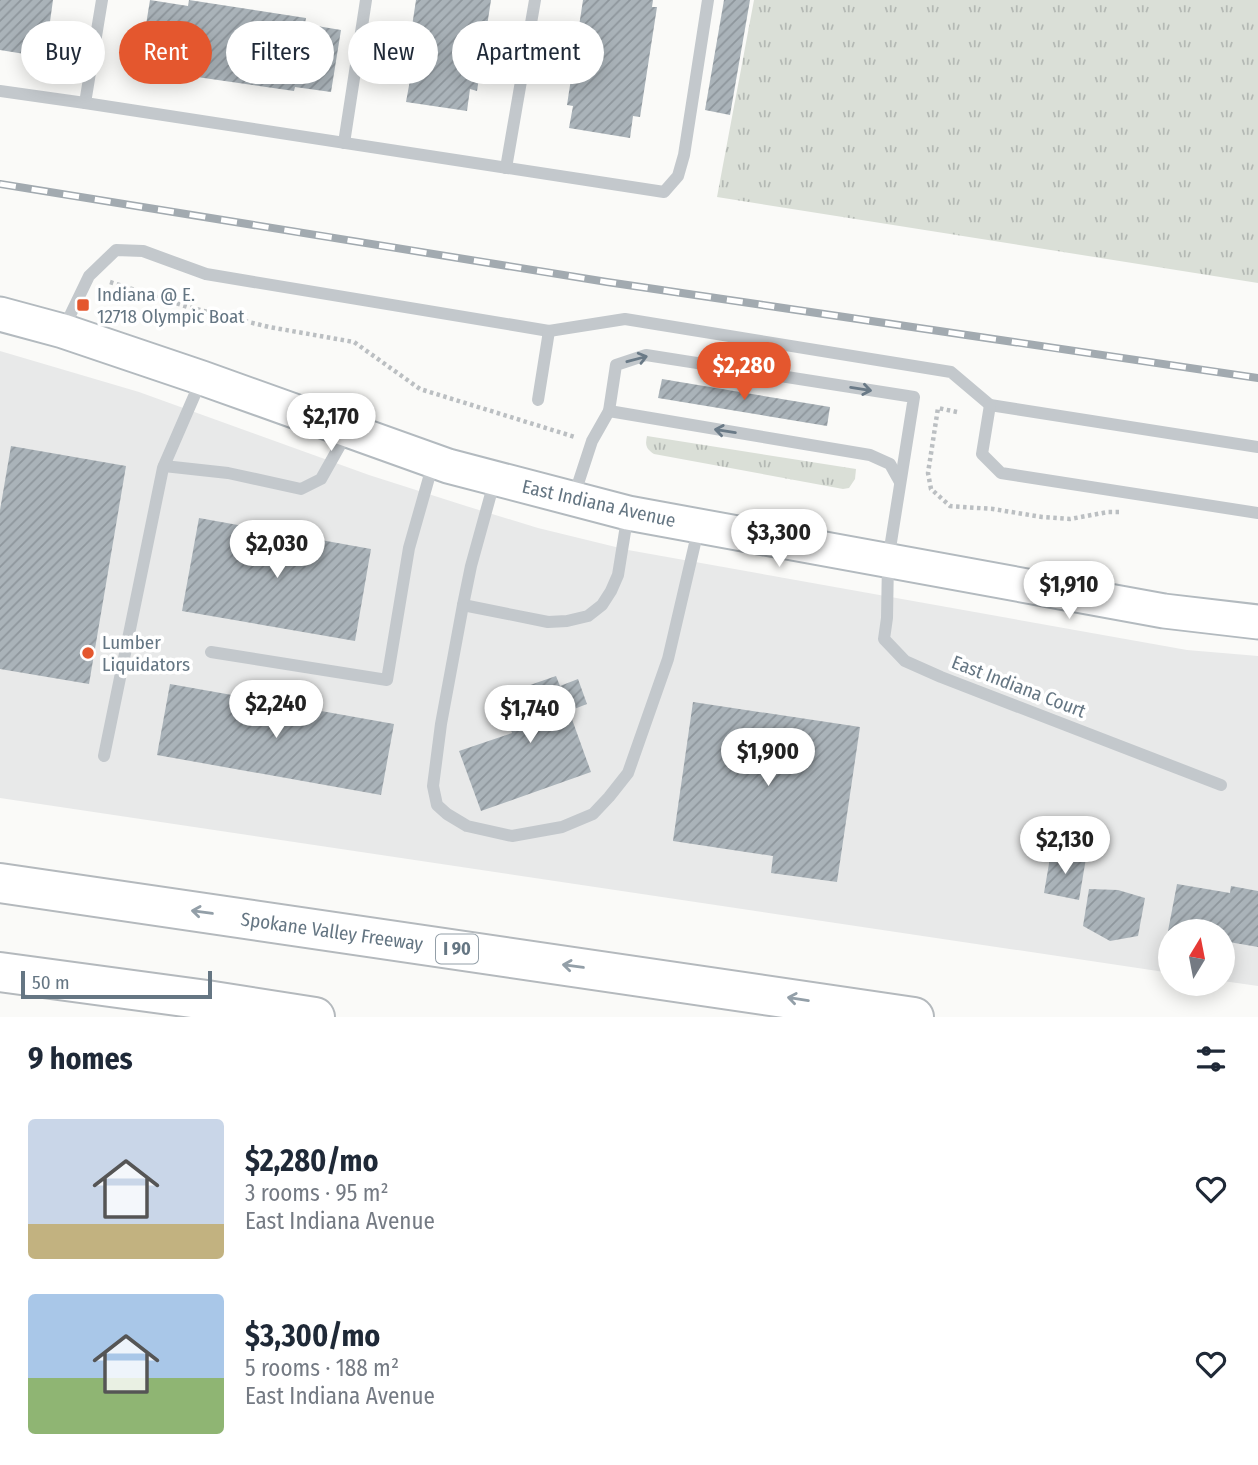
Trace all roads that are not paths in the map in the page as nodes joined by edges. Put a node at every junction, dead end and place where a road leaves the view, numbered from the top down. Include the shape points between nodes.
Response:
1 (102, 0) edge
2 (366, 0) edge
3 (535, 0) edge
4 (708, 0) edge
5 (0, 91) edge
6 (85, 103) junction
7 (344, 143) junction
8 (506, 168) junction
9 (0, 314) edge
10 (63, 331) junction
11 (549, 331) junction
12 (202, 378) junction
13 (538, 400) dead end
14 (990, 405) junction
15 (609, 411) junction
16 (349, 430) junction
17 (1258, 447) edge
18 (434, 460) junction
19 (164, 466) junction
20 (496, 479) junction
21 (900, 482) junction
22 (573, 499) junction
23 (628, 513) junction
24 (1258, 513) edge
25 (699, 526) junction
26 (888, 561) junction
27 (463, 605) junction
28 (1258, 622) edge
29 (211, 652) dead end
30 (104, 756) dead end
31 (1221, 785) dead end
32 (0, 883) edge
33 (0, 972) edge
34 (314, 1017) edge
35 (914, 1017) edge

1 - 6 lane
2 - 7 lane
3 - 8 lane
4 - 8 lane via 684,155 678,176 664,192
5 - 6 lane
6 - 7 lane
7 - 8 lane
9 - 10 main road, East Indiana Avenue
10 - 11 lane via 89,276 116,250 143,251 206,274
10 - 12 main road, East Indiana Avenue
11 - 13 lane
11 - 14 lane via 625,319 951,372
12 - 16 main road, East Indiana Avenue
12 - 19 lane
14 - 17 lane
14 - 24 lane via 982,454 1001,472
21 -> 15 lane via 890,464 870,454
15 -> 21 lane, East Indiana Court via 617,365 646,355 914,397
15 - 22 lane via 592,441
16 - 18 main road, East Indiana Avenue
16 - 19 lane via 321,479 301,489 228,473
18 - 20 main road, East Indiana Avenue
18 - 29 lane via 409,548 387,680
19 - 30 lane
20 - 22 main road, East Indiana Avenue
20 - 27 lane
21 - 26 lane, East Indiana Court
22 - 23 main road, East Indiana Avenue
23 - 25 main road, East Indiana Avenue
23 - 27 lane via 618,575 602,605 588,616 548,622
25 - 26 main road, East Indiana Avenue
25 - 27 lane via 668,659 628,773 593,814 562,827 512,836 467,826 437,805 433,786 441,724
26 - 28 main road, East Indiana Avenue via 1164,611
26 - 31 lane, East Indiana Court via 884,639 905,661
35 -> 32 highway, Spokane Valley Freeway / I 90
33 - 34 highway

